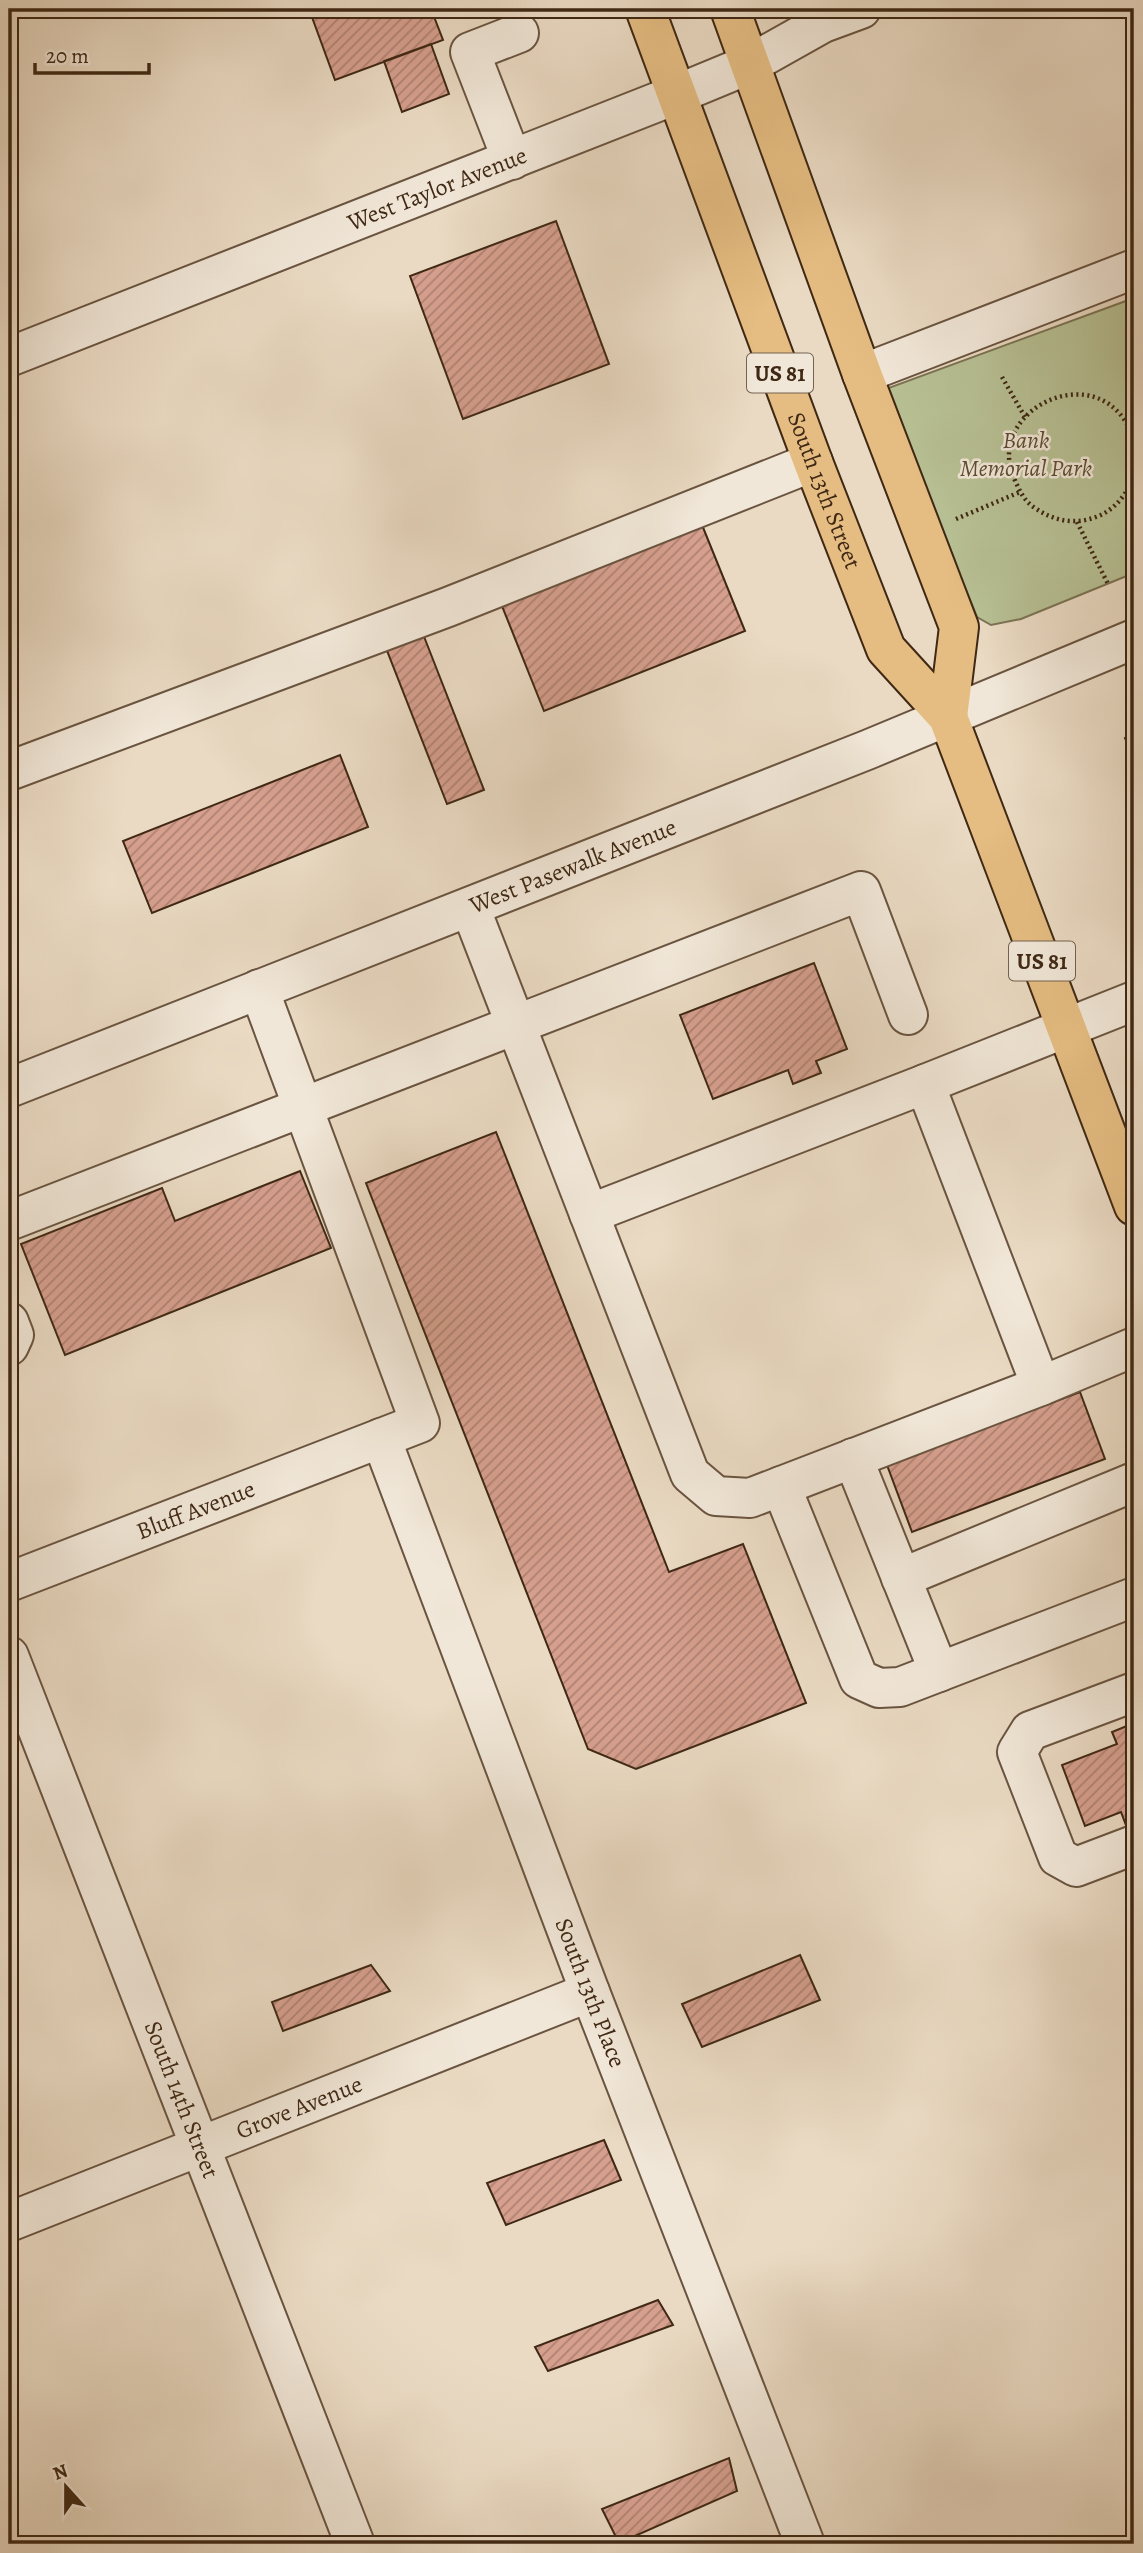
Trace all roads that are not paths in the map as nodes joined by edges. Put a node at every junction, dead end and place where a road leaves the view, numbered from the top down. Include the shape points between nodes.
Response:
1 (645, 9) edge
2 (730, 9) edge
3 (861, 9) edge
4 (519, 33) dead end
5 (750, 64) junction
6 (675, 95) junction
7 (512, 160) junction
8 (1134, 269) edge
9 (9, 357) edge
10 (862, 374) junction
11 (813, 462) junction
12 (1134, 639) edge
13 (948, 717) junction
14 (9, 771) edge
15 (470, 908) junction
16 (259, 989) junction
17 (1134, 1001) edge
18 (908, 1015) dead end
19 (516, 1025) junction
20 (1067, 1026) junction
21 (925, 1084) junction
22 (9, 1088) edge
23 (304, 1108) junction
24 (1134, 1206) edge
25 (589, 1214) junction
26 (9, 1221) edge
27 (9, 1322) edge
28 (9, 1346) edge
29 (1134, 1346) edge
30 (1041, 1386) junction
31 (382, 1438) junction
32 (853, 1458) junction
33 (1134, 1482) edge
34 (782, 1486) junction
35 (901, 1578) junction
36 (9, 1583) edge
37 (1134, 1597) edge
38 (9, 1656) edge
39 (939, 1672) junction
40 (1134, 1692) edge
41 (1134, 1845) edge
42 (590, 1992) junction
43 (201, 2146) junction
44 (9, 2222) edge
45 (355, 2544) edge
46 (805, 2544) edge

1 - 6 highway, South 13th Street / US 81
2 - 5 highway, South 13th Street / US 81
3 - 5 street, West Taylor Avenue via 823,23
4 - 7 street via 470,52
5 - 6 street, West Taylor Avenue
5 - 10 highway, South 13th Street / US 81
6 - 7 street, West Taylor Avenue
6 - 11 highway, South 13th Street / US 81
7 - 9 street, West Taylor Avenue
8 - 10 street
10 - 13 highway, South 13th Street / US 81 via 959,627
11 - 13 highway, South 13th Street / US 81 via 886,649
11 - 14 street via 448,607
12 - 13 street, West Pasewalk Avenue
13 - 15 street, West Pasewalk Avenue
13 - 20 highway, South 13th Street / US 81
15 - 16 street, West Pasewalk Avenue
15 - 19 street
16 - 22 street, West Pasewalk Avenue
16 - 23 street
17 - 20 street
18 - 19 street via 861,891
19 - 23 street
19 - 25 street
20 - 21 street
20 - 24 highway, South 13th Street / US 81
21 - 25 street
21 - 30 street
23 - 26 street
23 - 31 street, Bluff Avenue via 420,1423
25 - 34 street via 690,1474 716,1496 750,1498
27 - 28 street via 14,1335
29 - 30 street
30 - 32 street
31 - 36 street, Bluff Avenue
31 - 42 street, South 13th Place
32 - 34 street
32 - 35 street
33 - 35 street
34 - 39 street via 859,1679 879,1688 900,1687
35 - 39 street
37 - 39 street
38 - 43 street, South 14th Street
40 - 41 street via 1030,1731 1017,1752 1058,1857 1076,1867
42 - 43 street, Grove Avenue
42 - 46 street, South 13th Place
43 - 44 street, Grove Avenue
43 - 45 street, South 14th Street

